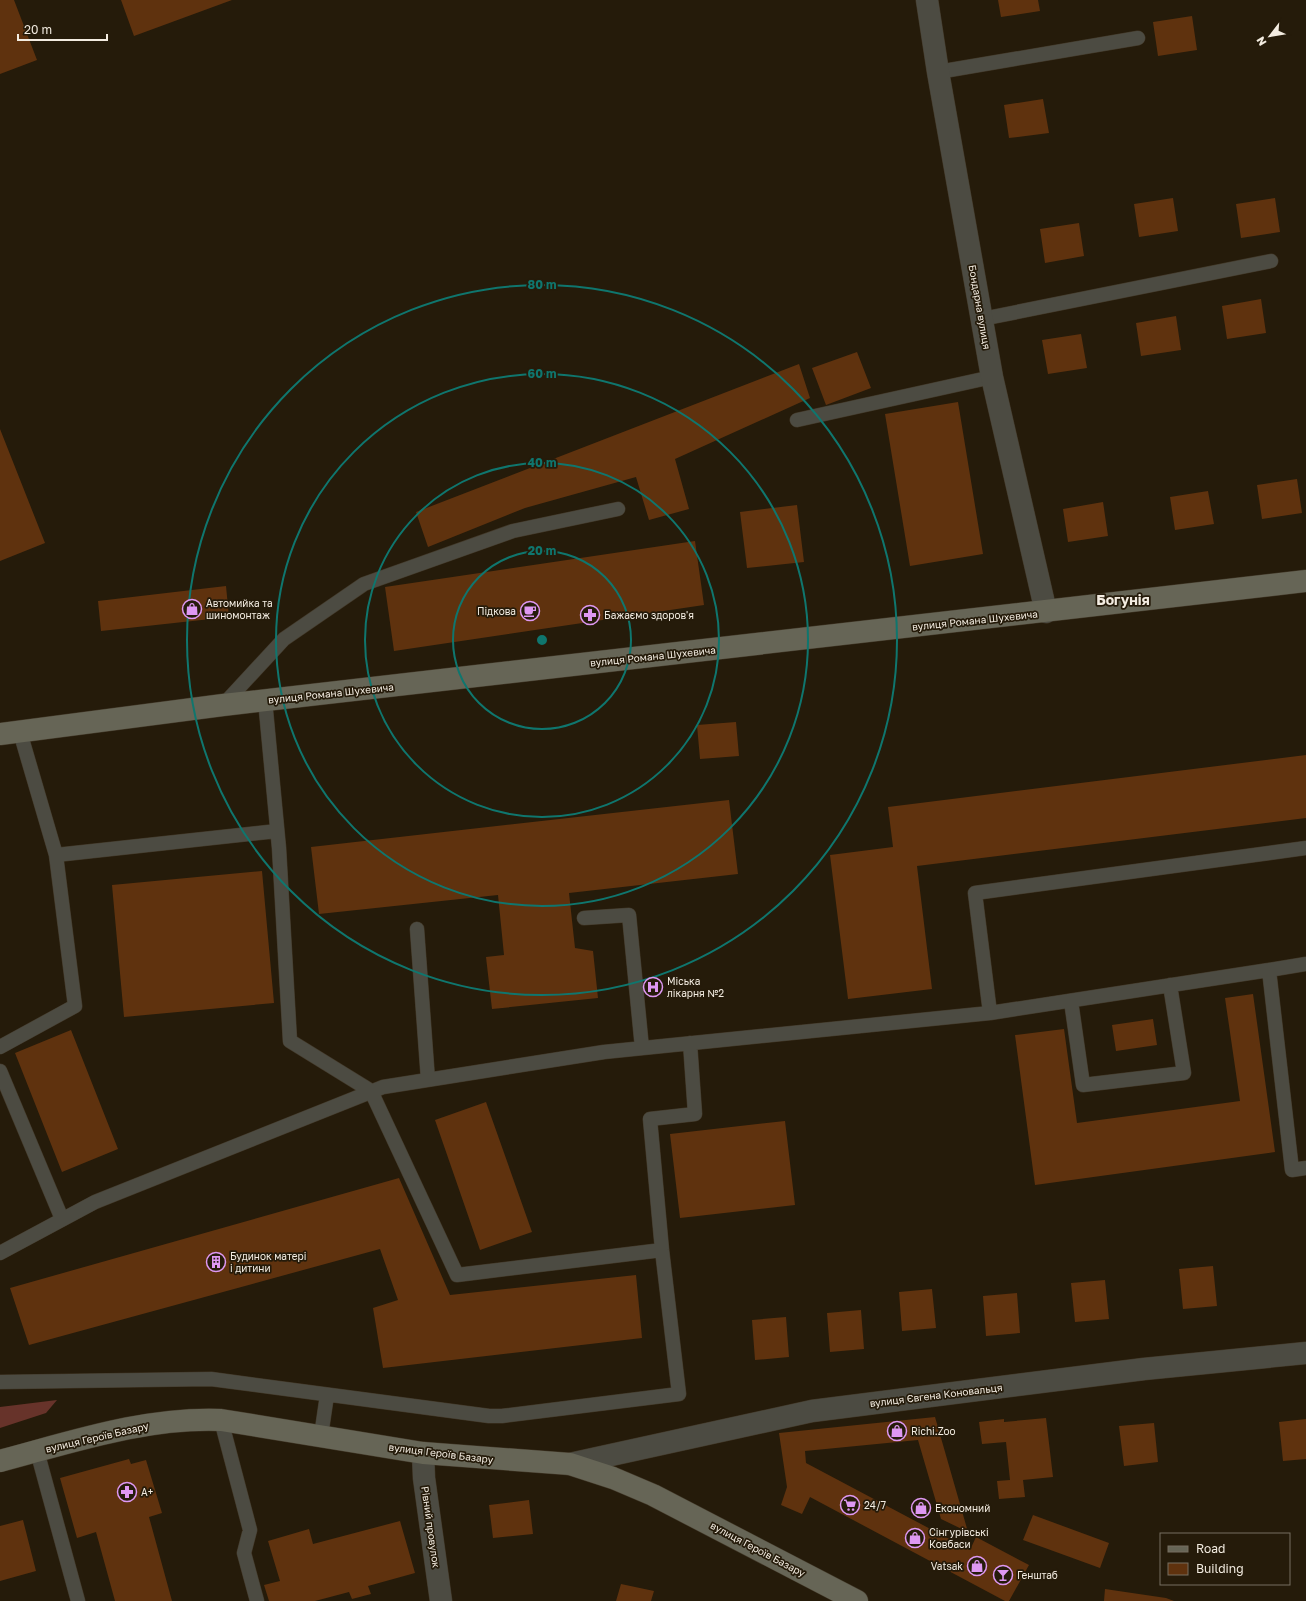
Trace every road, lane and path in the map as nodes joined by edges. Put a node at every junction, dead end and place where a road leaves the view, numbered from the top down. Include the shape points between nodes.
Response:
1 (927, 0) edge
2 (1138, 38) dead end
3 (938, 72) junction
4 (1271, 261) dead end
5 (982, 319) junction
6 (992, 377) junction
7 (797, 420) dead end
8 (618, 508) dead end
9 (1306, 581) edge
10 (1046, 612) junction
11 (265, 700) junction
12 (224, 705) junction
13 (10, 733) edge
14 (277, 831) junction
15 (1306, 848) edge
16 (56, 855) junction
17 (584, 918) dead end
18 (417, 929) dead end
19 (1306, 964) edge
20 (1269, 970) junction
21 (1170, 985) junction
22 (1071, 1001) junction
23 (990, 1013) junction
24 (690, 1043) junction
25 (0, 1047) edge
26 (642, 1048) junction
27 (0, 1071) edge
28 (428, 1080) junction
29 (371, 1092) junction
30 (1306, 1168) edge
31 (62, 1220) junction
32 (662, 1250) junction
33 (0, 1253) edge
34 (1306, 1353) edge
35 (0, 1382) edge
36 (327, 1395) junction
37 (221, 1420) junction
38 (321, 1436) junction
39 (37, 1451) junction
40 (423, 1453) junction
41 (0, 1461) edge
42 (570, 1464) junction
43 (78, 1601) edge
44 (257, 1601) edge
45 (441, 1601) edge
46 (857, 1601) edge

1 - 3 street, Бондарна вулиця
2 - 3 lane
3 - 5 street, Бондарна вулиця
4 - 5 lane
5 - 6 street, Бондарна вулиця
6 - 7 lane
6 - 10 street, Бондарна вулиця
8 - 12 lane via 513,530 364,584 284,639
9 - 10 street, вулиця Романа Шухевича
10 - 11 street, вулиця Романа Шухевича
11 - 12 street, вулиця Романа Шухевича
11 - 14 lane
12 - 13 street, вулиця Романа Шухевича
13 - 16 lane
14 - 16 lane
14 - 29 lane via 290,1041
15 - 23 lane via 975,893
16 - 25 lane via 75,1006
17 - 26 lane via 629,915
18 - 28 lane
19 - 20 lane
20 - 21 lane
20 - 30 lane via 1292,1170
21 - 22 lane
21 - 22 lane via 1184,1072 1083,1085
22 - 23 lane
23 - 24 lane
24 - 26 lane
24 - 32 lane via 695,1114 650,1120
26 - 28 lane
27 - 31 lane
28 - 29 lane via 383,1087
29 - 31 lane via 95,1202
29 - 32 lane via 457,1275
31 - 33 lane
32 - 36 lane via 679,1394 502,1416
34 - 42 street, вулиця Євгена Коновальця via 1144,1369 812,1411
35 - 36 lane via 211,1379
36 - 38 lane
37 - 38 street, вулиця Героїв Базару
37 - 39 street, вулиця Героїв Базару via 195,1419 146,1425
37 - 44 lane via 250,1530 244,1553
38 - 40 street, вулиця Героїв Базару
39 - 41 street, вулиця Героїв Базару
39 - 43 lane
40 - 42 street, вулиця Героїв Базару
40 - 45 street, Рівний провулок via 424,1478
42 - 46 street, вулиця Героїв Базару via 614,1478 653,1495

